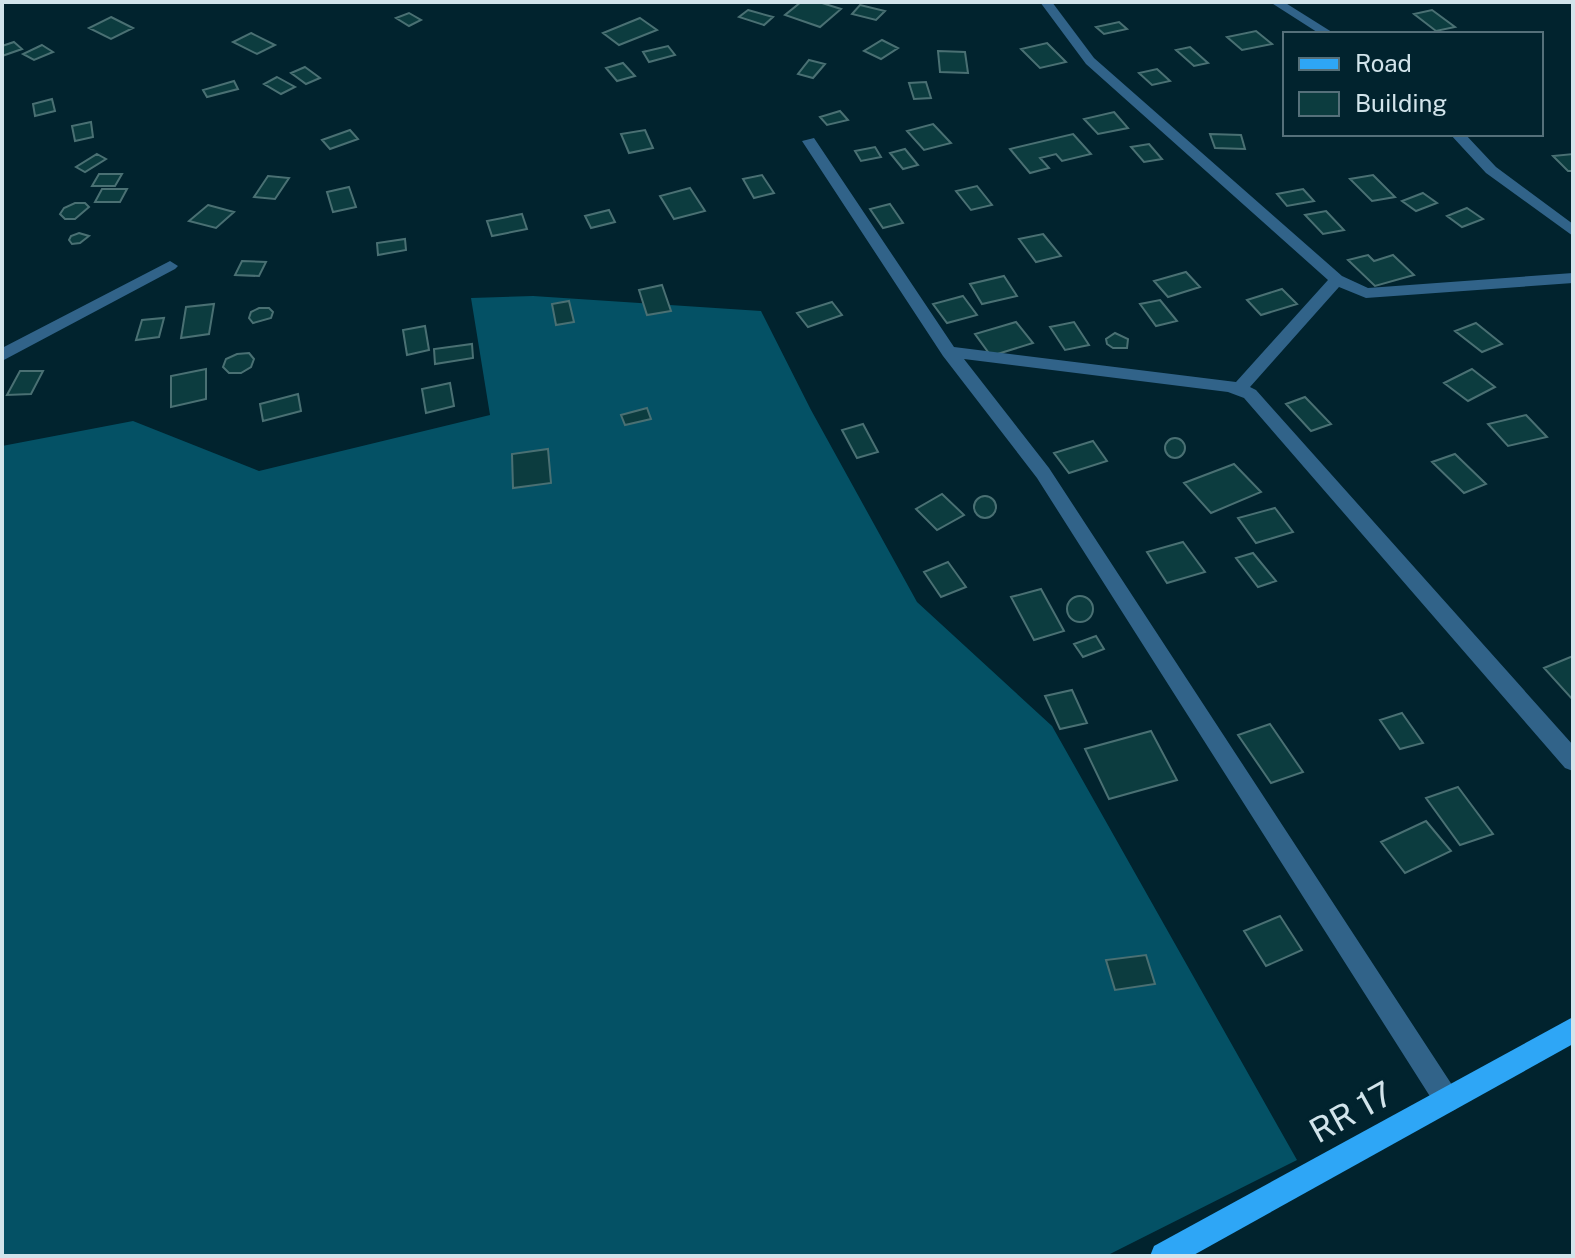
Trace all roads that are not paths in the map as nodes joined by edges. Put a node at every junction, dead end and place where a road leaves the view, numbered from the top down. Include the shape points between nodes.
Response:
1 (1046, 2) edge
2 (1276, 2) edge
3 (1326, 32) edge
4 (1459, 136) edge
5 (809, 141) dead end
6 (1573, 231) edge
7 (170, 266) dead end
8 (1573, 278) edge
9 (1337, 280) junction
10 (949, 352) junction
11 (2, 355) edge
12 (1240, 388) junction
13 (1573, 761) edge
14 (1573, 1030) edge
15 (1447, 1100) junction
16 (1164, 1256) edge

1 - 9 street via 1090,61
2 - 3 street
4 - 6 street via 1491,170
5 - 10 street
7 - 11 street
8 - 9 street via 1366,293
9 - 12 street
10 - 12 street
10 - 15 street via 1043,473
12 - 13 street
14 - 15 main road, RR 17 / RR 17
15 - 16 main road, RR 17 / RR 17

